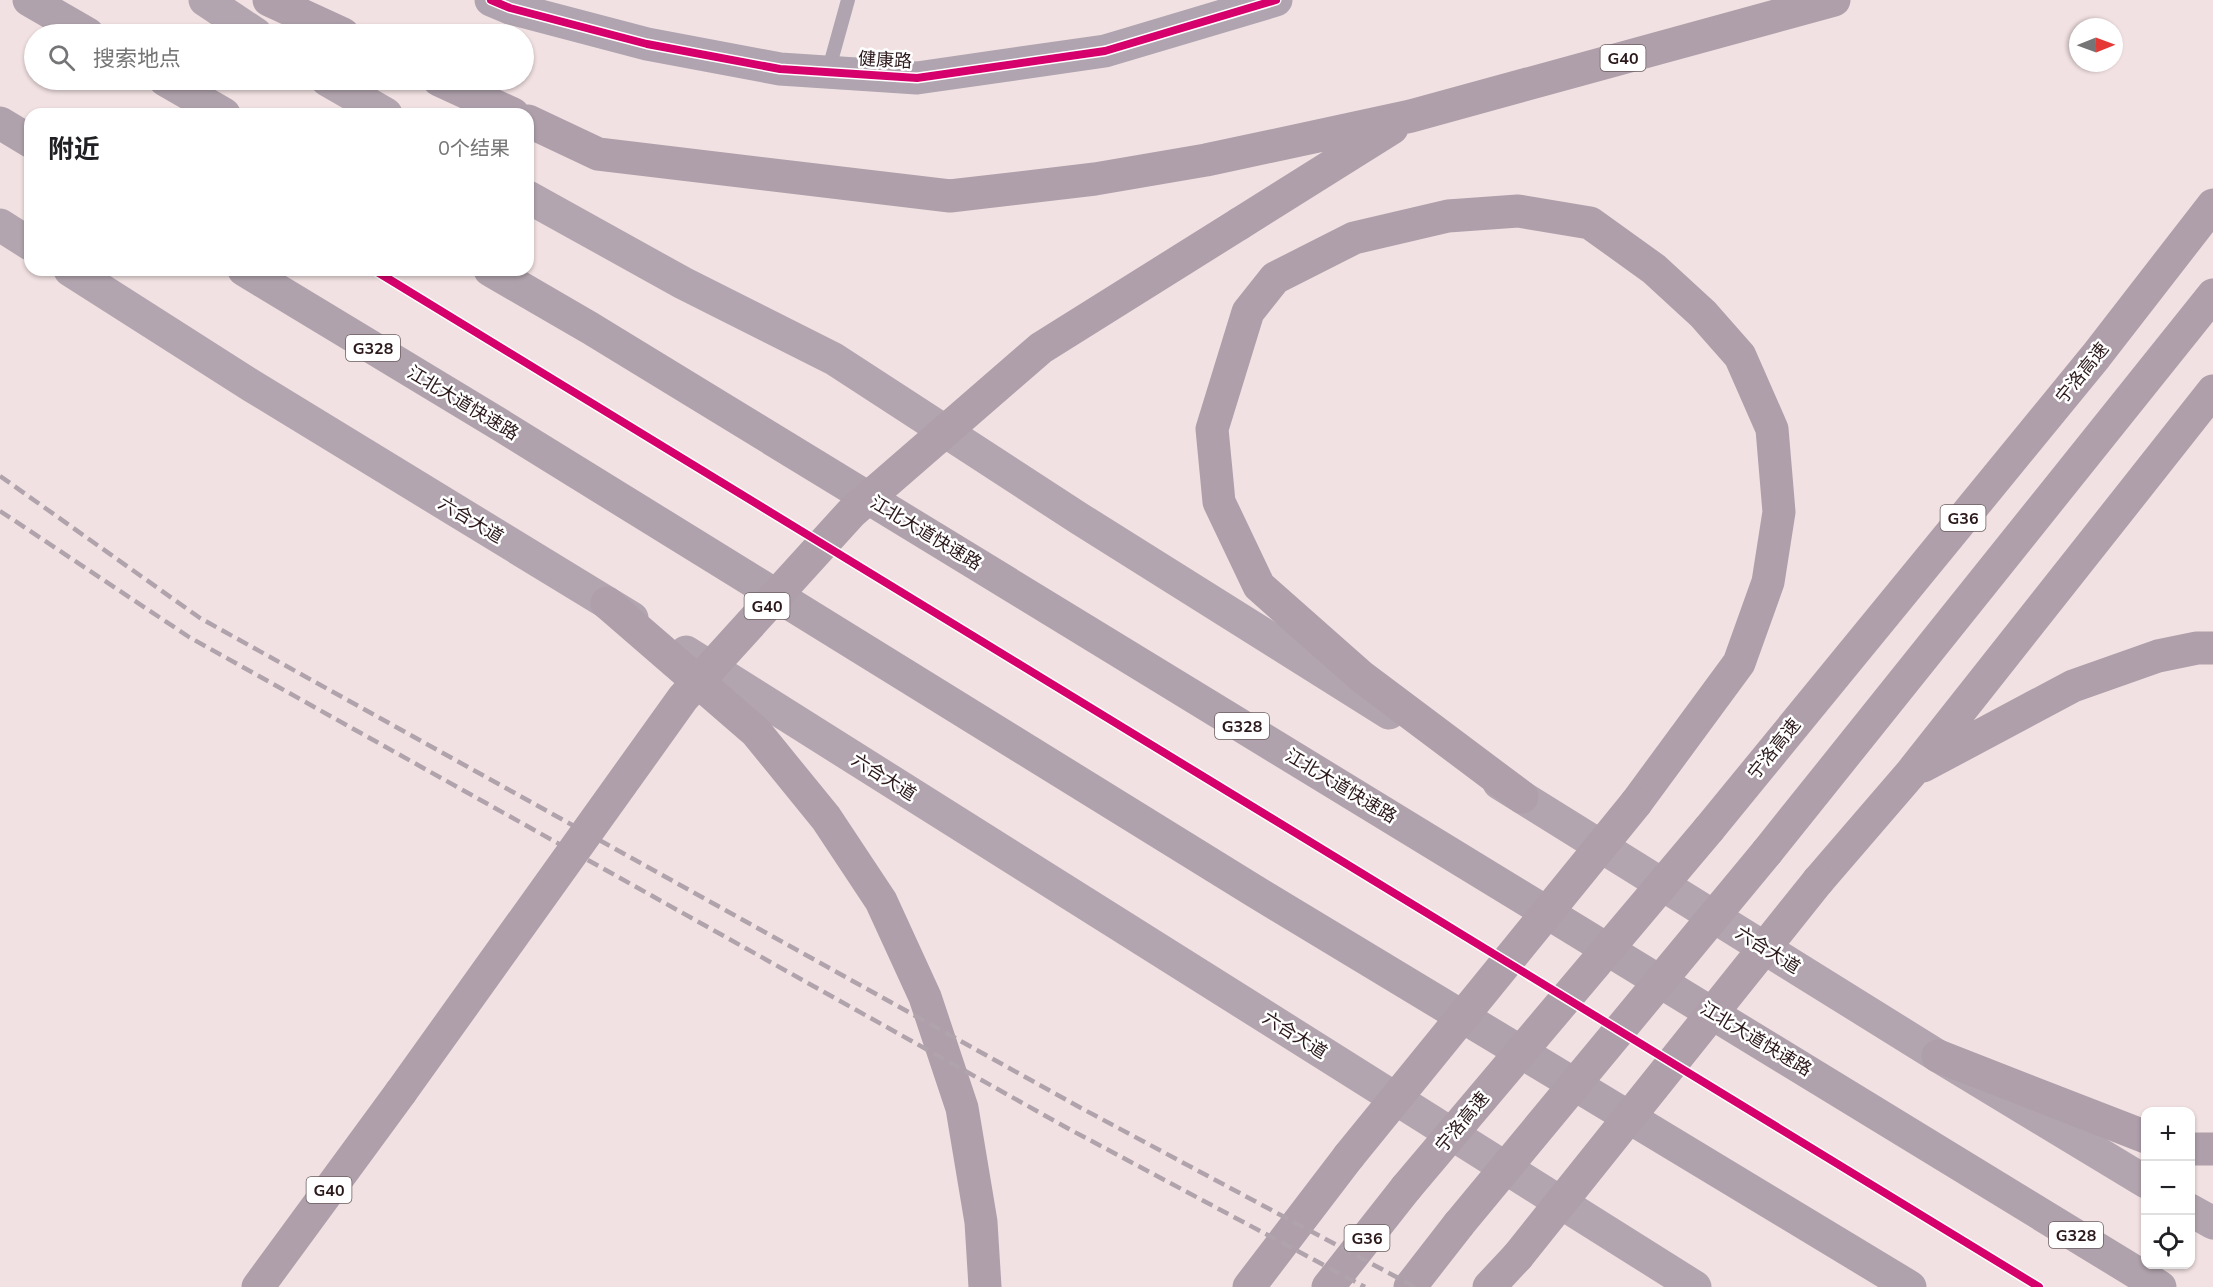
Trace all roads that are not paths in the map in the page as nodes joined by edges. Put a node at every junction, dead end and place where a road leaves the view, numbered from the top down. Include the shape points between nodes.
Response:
1 (29, 0) edge
2 (205, 0) edge
3 (269, 0) edge
4 (491, 0) edge
5 (848, 0) edge
6 (1276, 0) edge
7 (1834, 0) edge
8 (71, 24) edge
9 (241, 24) edge
10 (321, 24) edge
11 (828, 72) junction
12 (182, 90) edge
13 (344, 90) edge
14 (461, 90) edge
15 (214, 108) edge
16 (376, 108) edge
17 (500, 108) edge
18 (1411, 116) junction
19 (0, 123) edge
20 (534, 124) edge
21 (24, 137) edge
22 (534, 200) edge
23 (2213, 205) edge
24 (0, 225) edge
25 (24, 240) edge
26 (79, 276) edge
27 (254, 276) edge
28 (500, 276) edge
29 (2213, 295) edge
30 (2213, 391) edge
31 (607, 603) junction
32 (2213, 648) edge
33 (1911, 773) junction
34 (1522, 797) junction
35 (1938, 1056) junction
36 (2141, 1135) edge
37 (2195, 1149) edge
38 (2213, 1149) edge
39 (2141, 1180) edge
40 (2195, 1213) edge
41 (2213, 1223) edge
42 (258, 1287) edge
43 (985, 1287) edge
44 (1249, 1287) edge
45 (1328, 1287) edge
46 (1410, 1287) edge
47 (1489, 1287) edge
48 (1695, 1287) edge
49 (1910, 1287) edge
50 (2160, 1287) edge

1 - 8 highway
2 - 9 main road
3 - 10 highway
4 - 11 street, 健康路 via 647,44 780,69
5 - 11 lane
6 - 11 street, 健康路 via 1105,51 916,78
7 - 18 highway, G40
12 - 15 highway
13 - 16 main road
14 - 17 highway
18 - 20 highway via 1206,160 1095,179 950,196 598,154
18 - 42 highway, G40, bridge via 1041,348 852,512 683,698
19 - 21 highway
22 - 34 main road, 六合大道 via 683,283 834,359
23 - 45 highway, 宁洛高速 / G36, bridge via 2089,365
24 - 25 main road
26 - 31 main road, 六合大道
27 - 49 highway, 江北大道快速路 / G328 via 1256,892
28 - 50 highway, 江北大道快速路 / G328
29 - 46 highway, bridge via 1767,852
30 - 33 highway
31 - 43 highway via 756,732 826,818 881,901 925,997 962,1108 981,1222
31 - 48 main road, 六合大道
32 - 33 highway via 2158,656 2073,686
33 - 47 highway, bridge via 1818,881 1518,1256
34 - 35 main road, 六合大道
34 - 44 highway, bridge via 1362,677 1259,586 1219,502 1212,429 1248,312 1275,278 1354,238 1448,216 1518,211 1590,223 1654,269 1703,314 1740,356 1772,429 1779,512 1768,582 1738,663 1636,804 1349,1156
35 - 36 highway
35 - 39 main road, 六合大道
37 - 38 highway
40 - 41 main road

